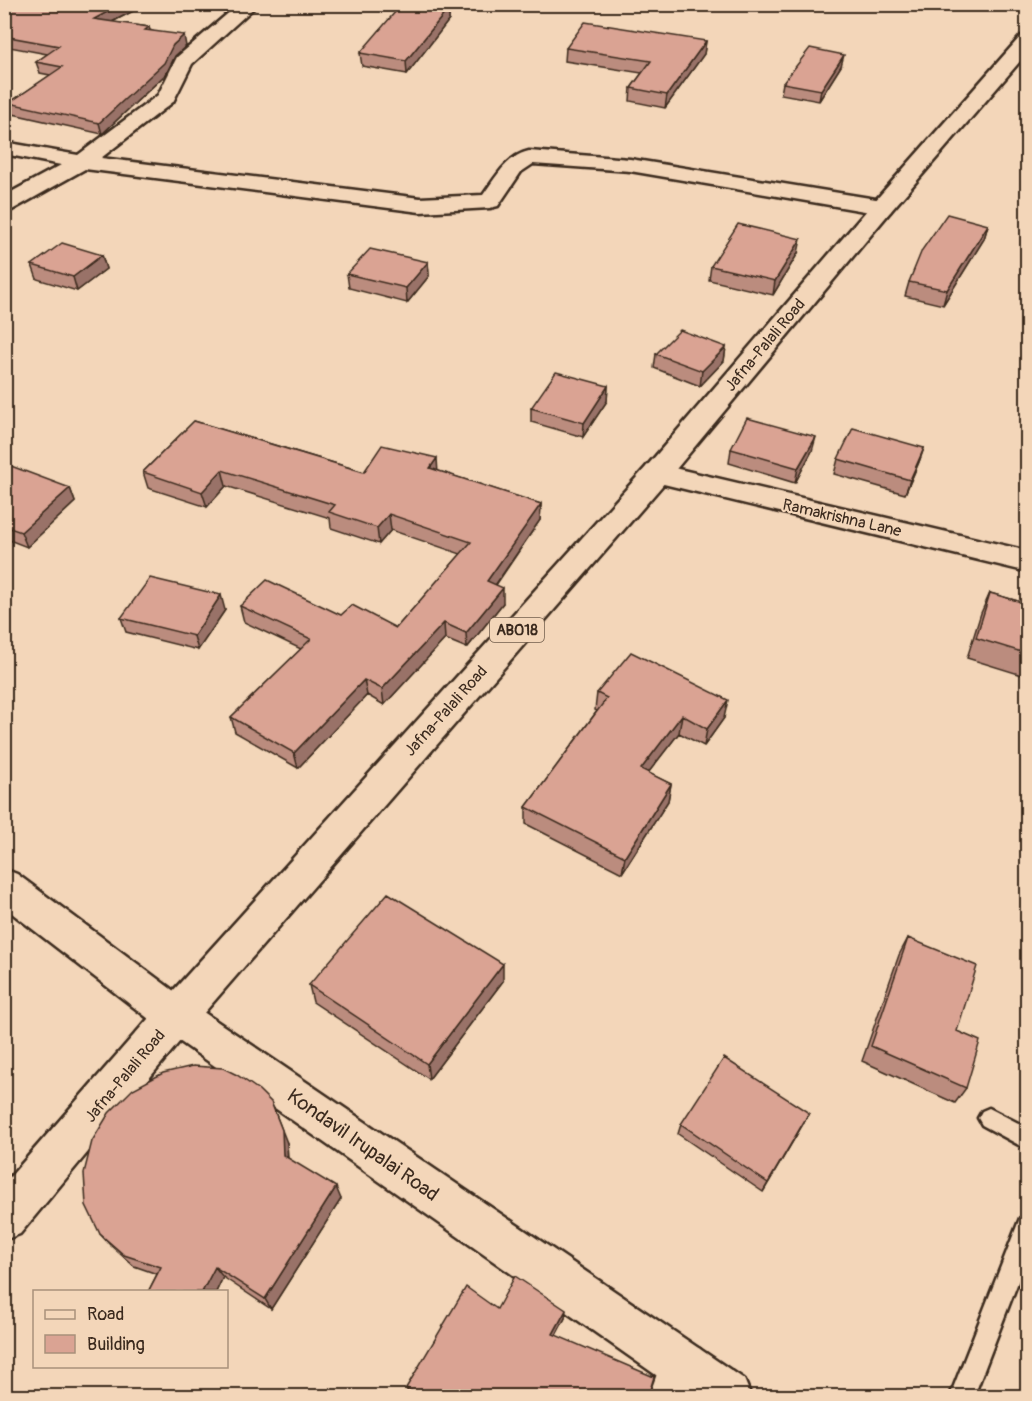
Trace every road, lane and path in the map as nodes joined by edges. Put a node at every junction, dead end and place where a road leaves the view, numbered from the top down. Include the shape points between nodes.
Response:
1 (250, 4) edge
2 (1028, 40) edge
3 (4, 148) edge
4 (82, 162) junction
5 (4, 205) edge
6 (882, 207) junction
7 (657, 473) junction
8 (1028, 562) edge
9 (4, 885) edge
10 (176, 1016) junction
11 (989, 1118) dead end
12 (1028, 1140) edge
13 (4, 1218) edge
14 (1028, 1227) edge
15 (678, 1381) edge
16 (727, 1396) edge
17 (962, 1396) edge

1 - 4 street via 184,61 166,98
2 - 6 street, Jafna-Palali Road / AB018
3 - 4 street
4 - 5 street
4 - 6 street via 420,205 490,201 513,168 529,157 630,165
6 - 7 street, Jafna-Palali Road / AB018
7 - 8 street, Ramakrishna Lane
7 - 10 street, Jafna-Palali Road / AB018
9 - 10 street, Kondavil Irupalai Road
10 - 13 street, Jafna-Palali Road / AB018
10 - 15 street, Kondavil Irupalai Road
11 - 12 lane
14 - 17 lane
15 - 16 street, Kondavil Irupalai Road

